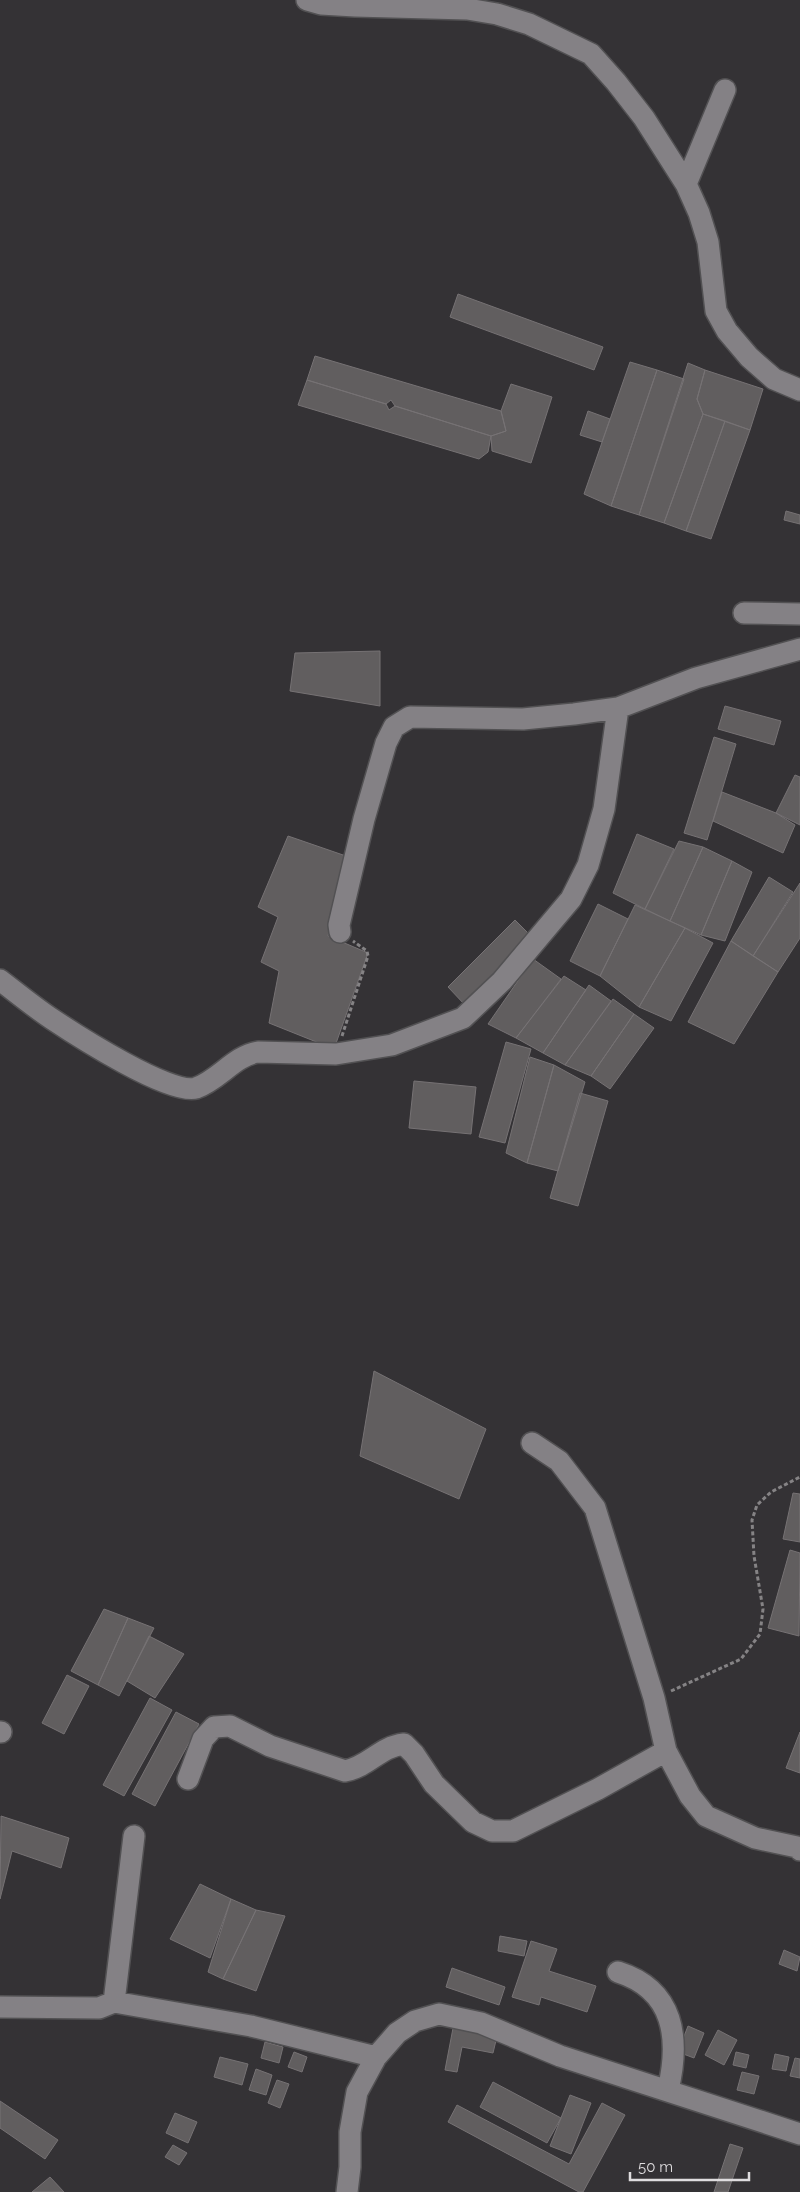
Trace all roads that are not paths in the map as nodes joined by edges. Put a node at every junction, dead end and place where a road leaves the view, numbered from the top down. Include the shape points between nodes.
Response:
1 (307, 0) edge
2 (725, 90) dead end
3 (686, 184) junction
4 (800, 390) edge
5 (744, 613) dead end
6 (800, 614) edge
7 (800, 649) edge
8 (618, 708) junction
9 (340, 932) road end
10 (0, 980) edge
11 (532, 1443) dead end
12 (666, 1751) junction
13 (188, 1779) dead end
14 (134, 1836) dead end
15 (800, 1850) edge
16 (618, 1972) dead end
17 (114, 2002) junction
18 (1, 2009) edge
19 (376, 2057) junction
20 (668, 2090) junction
21 (800, 2134) edge
22 (347, 2192) edge

1 - 3 street via 355,6 467,9 497,14 560,37 592,54 616,82 644,118
2 - 3 street
3 - 4 street via 708,242 716,311 723,324 755,363 774,379
5 - 6 street
7 - 8 street via 696,678
8 - 9 street via 523,719 410,717 394,727 364,819
8 - 10 street via 604,809 588,865 571,899 552,923 502,981 463,1018 392,1045 336,1054 246,1054 195,1088 183,1089 137,1070 51,1019
11 - 12 street via 559,1461 595,1508 654,1698
12 - 13 street via 513,1831 492,1831 473,1822 434,1784 404,1744 392,1746 358,1768 345,1771 270,1746 230,1726 214,1727 203,1739
12 - 15 street via 690,1796 706,1816 754,1838
14 - 17 street
16 - 20 street via 649,1989 671,2019 674,2056
17 - 18 street via 99,2008
17 - 19 street via 251,2026
19 - 20 street via 397,2033 415,2021 440,2014 481,2023 560,2056
19 - 22 street via 357,2092 350,2132
20 - 21 street

